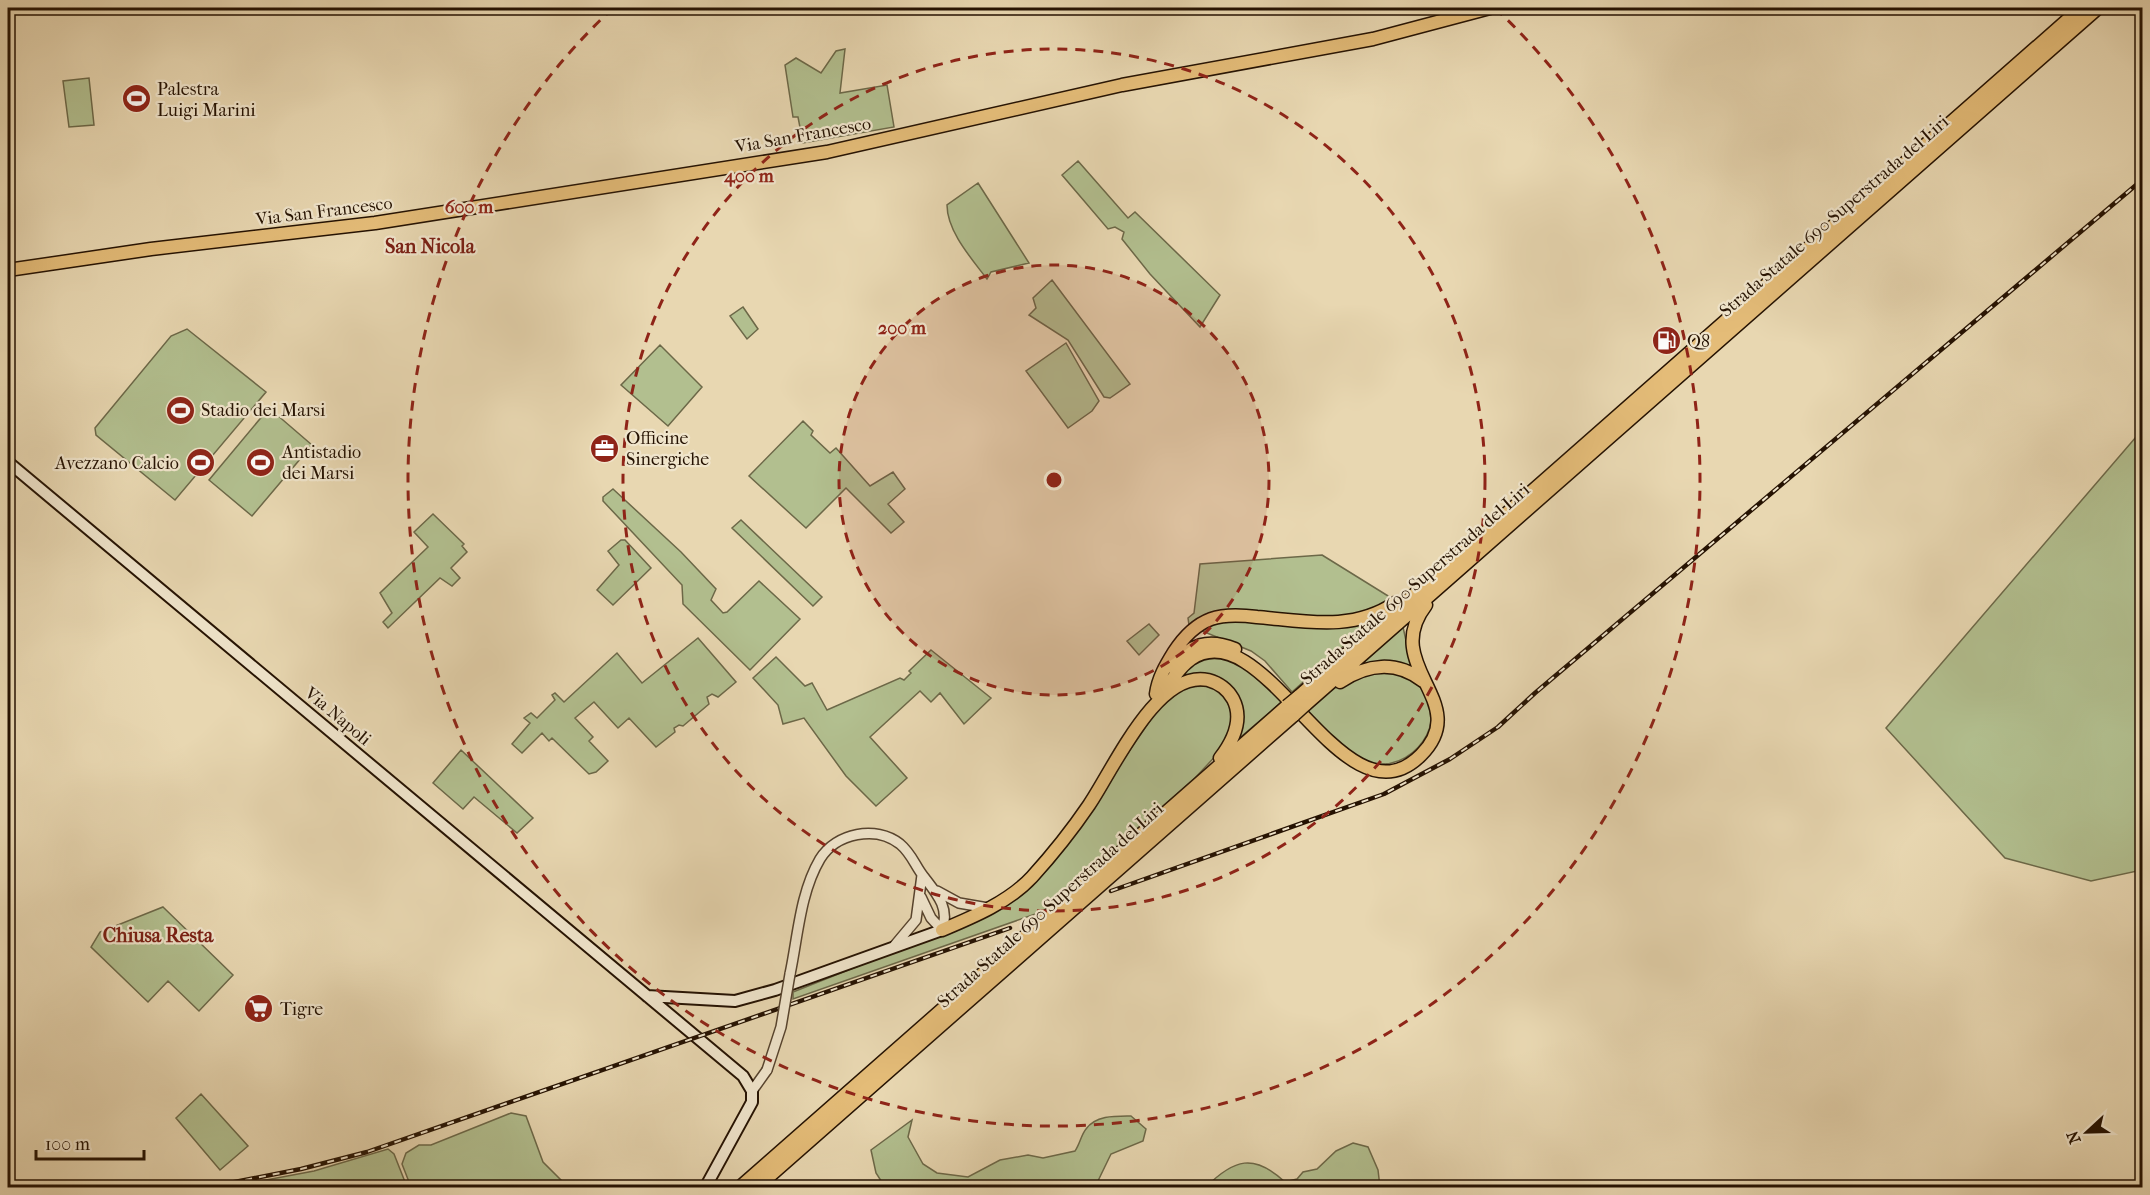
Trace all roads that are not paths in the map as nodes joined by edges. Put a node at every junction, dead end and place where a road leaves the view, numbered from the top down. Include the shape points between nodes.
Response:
1 (1490, 8) edge
2 (2081, 8) edge
3 (2098, 8) edge
4 (8, 270) edge
5 (8, 462) edge
6 (1442, 569) junction
7 (1443, 583) junction
8 (1424, 681) junction
9 (1158, 696) junction
10 (1298, 708) junction
11 (1190, 790) junction
12 (922, 875) junction
13 (935, 890) junction
14 (921, 897) junction
15 (988, 908) junction
16 (942, 930) junction
17 (890, 950) junction
18 (1017, 952) junction
19 (646, 996) junction
20 (752, 1091) junction
21 (705, 1188) edge
22 (739, 1188) edge
23 (756, 1188) edge

1 - 4 main road, Via San Francesco via 1373,39 1122,86 827,152 375,224
2 - 6 main road, Strada Statale 690 Superstrada del Liri
3 - 7 main road, Strada Statale 690 Superstrada del Liri
5 - 19 main road, Via Napoli
6 - 9 main road via 1380,612 1354,621 1324,623 1232,615 1205,621 1173,654 1159,680
6 - 10 main road, Strada Statale 690 Superstrada del Liri
7 - 8 main road via 1412,628 1412,648
7 - 10 main road, Strada Statale 690 Superstrada del Liri
8 - 10 main road via 1401,669 1367,668
8 - 10 main road via 1437,707 1436,729 1421,755 1401,767 1382,771 1359,764 1336,748
9 - 10 main road via 1169,670 1185,652 1214,642 1238,650 1263,666
9 - 11 main road via 1200,679 1221,686 1235,704 1237,723 1230,743
9 - 15 main road via 1088,806 1031,879
10 - 11 main road, Strada Statale 690 Superstrada del Liri
10 - 18 main road, Strada Statale 690 Superstrada del Liri
11 - 18 main road, Strada Statale 690 Superstrada del Liri
12 - 13 street
12 - 14 street
12 - 20 street, bridge via 914,858 884,835 859,835 831,846 821,858 805,896 781,1027 767,1070
13 - 15 street via 959,903
13 - 16 street via 946,920
14 - 16 street
14 - 17 street via 916,920
15 - 16 main road
16 - 17 main road
17 - 19 main road via 735,1001
18 - 22 main road, Strada Statale 690 Superstrada del Liri
18 - 23 main road, Strada Statale 690 Superstrada del Liri
19 - 20 main road, Via Napoli via 739,1072
20 - 21 main road via 751,1103

